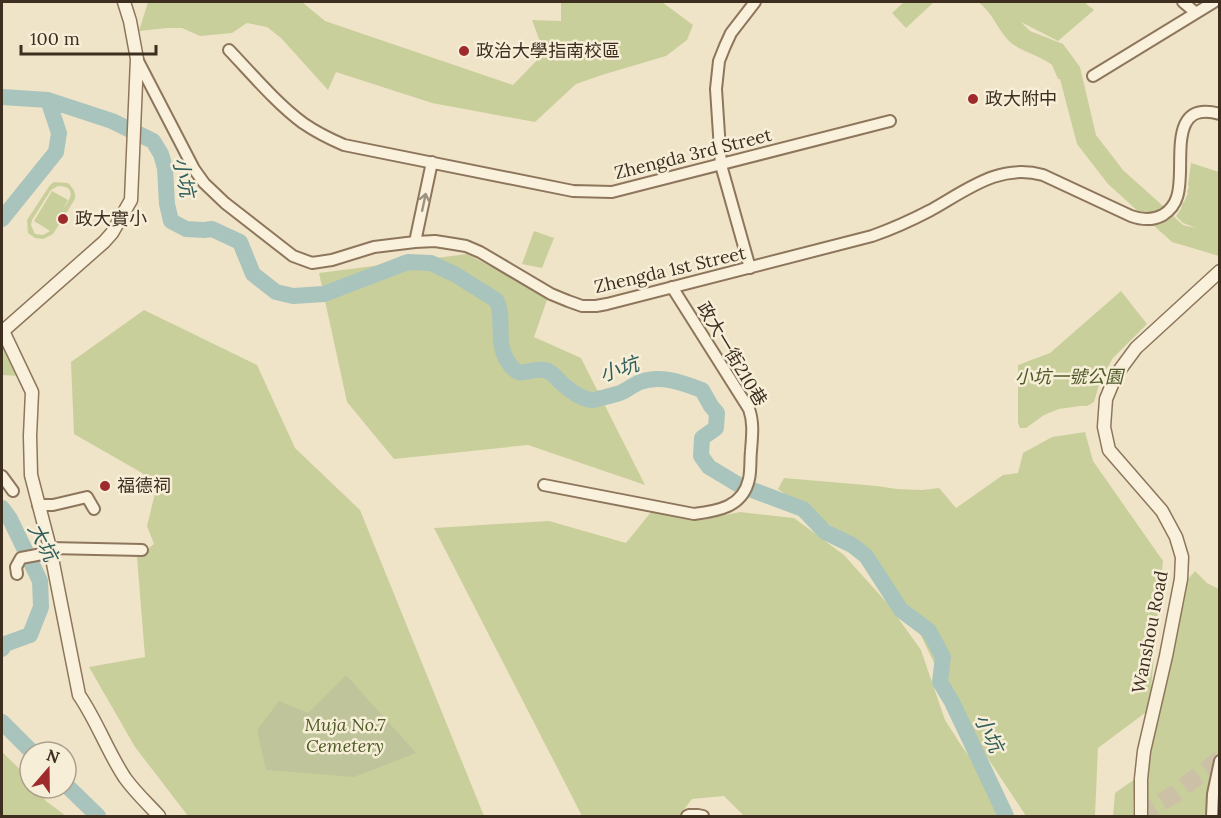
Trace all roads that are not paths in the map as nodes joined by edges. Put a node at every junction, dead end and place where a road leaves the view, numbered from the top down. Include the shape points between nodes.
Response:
1 (124, 2) edge
2 (755, 2) edge
3 (1183, 2) edge
4 (1214, 2) edge
5 (1196, 13) junction
6 (229, 50) dead end
7 (137, 59) junction
8 (1093, 76) dead end
9 (1220, 114) edge
10 (890, 121) dead end
11 (432, 162) junction
12 (721, 165) junction
13 (416, 242) junction
14 (750, 268) junction
15 (1220, 271) edge
16 (672, 287) junction
17 (2, 332) edge
18 (2, 476) edge
19 (544, 485) dead end
20 (13, 491) dead end
21 (39, 505) junction
22 (94, 509) dead end
23 (142, 550) dead end
24 (46, 551) junction
25 (17, 574) dead end
26 (1220, 761) edge
27 (159, 816) edge
28 (687, 816) edge
29 (703, 816) edge
30 (1141, 816) edge
31 (1212, 816) edge

1 - 7 street
2 - 12 street via 731,33 719,61 716,89
3 - 5 street
4 - 5 street
5 - 8 street
6 - 11 street, Zhengda 3rd Street via 301,122 321,135 344,145
7 - 13 street, Zhengda 1st Street via 204,183 293,256 312,263
7 - 17 street via 131,200 104,242
9 - 14 street, Zhengda 1st Street via 1196,113 1183,126 1178,195 1169,210 1157,218 1131,216 1048,177 1014,171 992,177 872,236
10 - 12 street, Zhengda 3rd Street
11 - 12 street, Zhengda 3rd Street via 589,192 612,192
13 -> 11 street
12 - 14 street
13 - 16 street, Zhengda 1st Street via 466,246 551,294 582,306 607,304
14 - 16 street, Zhengda 1st Street
15 - 30 street, Wanshou Road via 1136,348 1116,375 1106,399 1104,427 1109,450 1162,510 1182,557 1166,656 1144,751
16 - 19 street, 政大一街210巷 via 750,409 753,419 749,477 744,493 726,507 694,514
17 - 21 street via 32,392 29,459
18 - 20 street
21 - 22 street via 87,497
21 - 24 street
23 - 24 street
24 - 25 street via 21,558
24 - 27 street via 79,695 125,778
26 - 31 street
28 - 29 street

